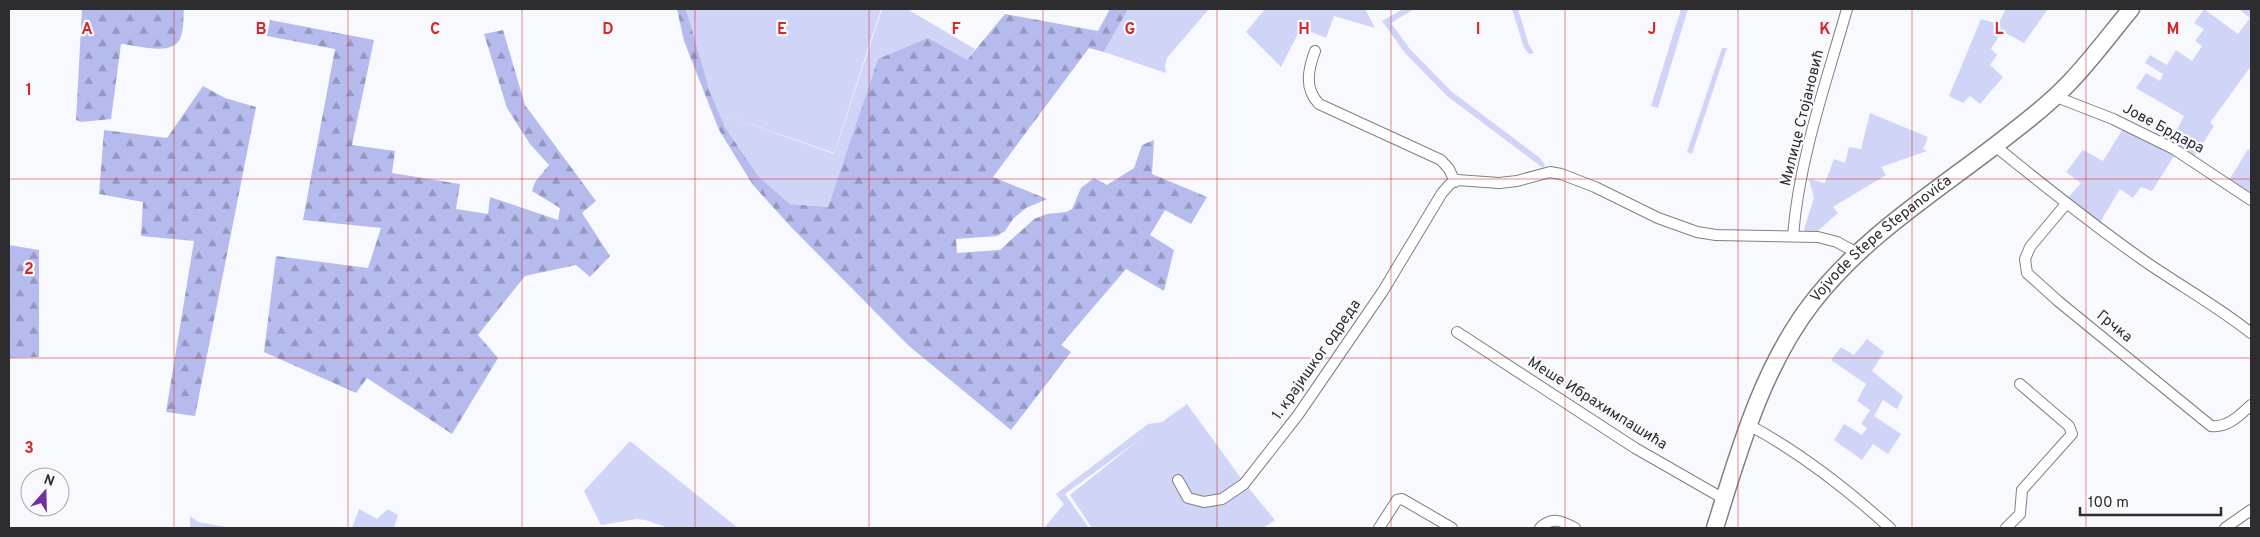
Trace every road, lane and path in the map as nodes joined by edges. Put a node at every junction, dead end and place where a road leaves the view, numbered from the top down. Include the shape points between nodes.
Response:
1 (1847, 9) edge
2 (2131, 9) edge
3 (1315, 51) dead end
4 (2054, 96) junction
5 (1995, 146) junction
6 (1454, 182) junction
7 (2251, 200) edge
8 (2066, 204) junction
9 (1793, 236) junction
10 (1857, 253) junction
11 (1457, 332) dead end
12 (2251, 333) edge
13 (2020, 384) dead end
14 (2251, 405) edge
15 (1749, 424) junction
16 (1178, 480) dead end
17 (1724, 499) junction
18 (2251, 510) edge
19 (1379, 528) edge
20 (1452, 528) edge
21 (1540, 528) edge
22 (1575, 528) edge
23 (1714, 528) edge
24 (1890, 528) edge
25 (2006, 528) edge
26 (2225, 528) edge

1 - 9 street, Милице Стојановић via 1810,140
2 - 4 main road, Vojvode Stepe Stepanovića via 2069,83
3 - 6 street via 1307,80 1319,104 1441,160
4 - 5 main road, Vojvode Stepe Stepanovića
4 - 7 street, Јове Брдара via 2166,145
5 - 8 street
5 - 10 main road, Vojvode Stepe Stepanovića via 1906,211
6 - 9 street via 1499,183 1550,172 1595,187 1658,218 1697,232
6 - 16 street, 1. крајишког одреда via 1438,198 1383,291 1298,415 1244,484 1222,499 1204,502 1188,498
8 - 12 street
8 - 14 street, Грчка via 2030,247 2025,259 2027,273 2211,426 2235,420
9 - 10 street via 1838,242
10 - 15 main road, Vojvode Stepe Stepanovića via 1798,323
11 - 17 street, Меше Ибрахимпашића via 1636,448
13 - 25 street via 2069,426 2072,434 2022,490 2020,514
15 - 17 main road, Vojvode Stepe Stepanovića
15 - 24 street via 1823,472
17 - 23 main road, Vojvode Stepe Stepanovića
18 - 26 street
19 - 20 street via 1397,500 1402,499
21 - 22 street via 1555,520

